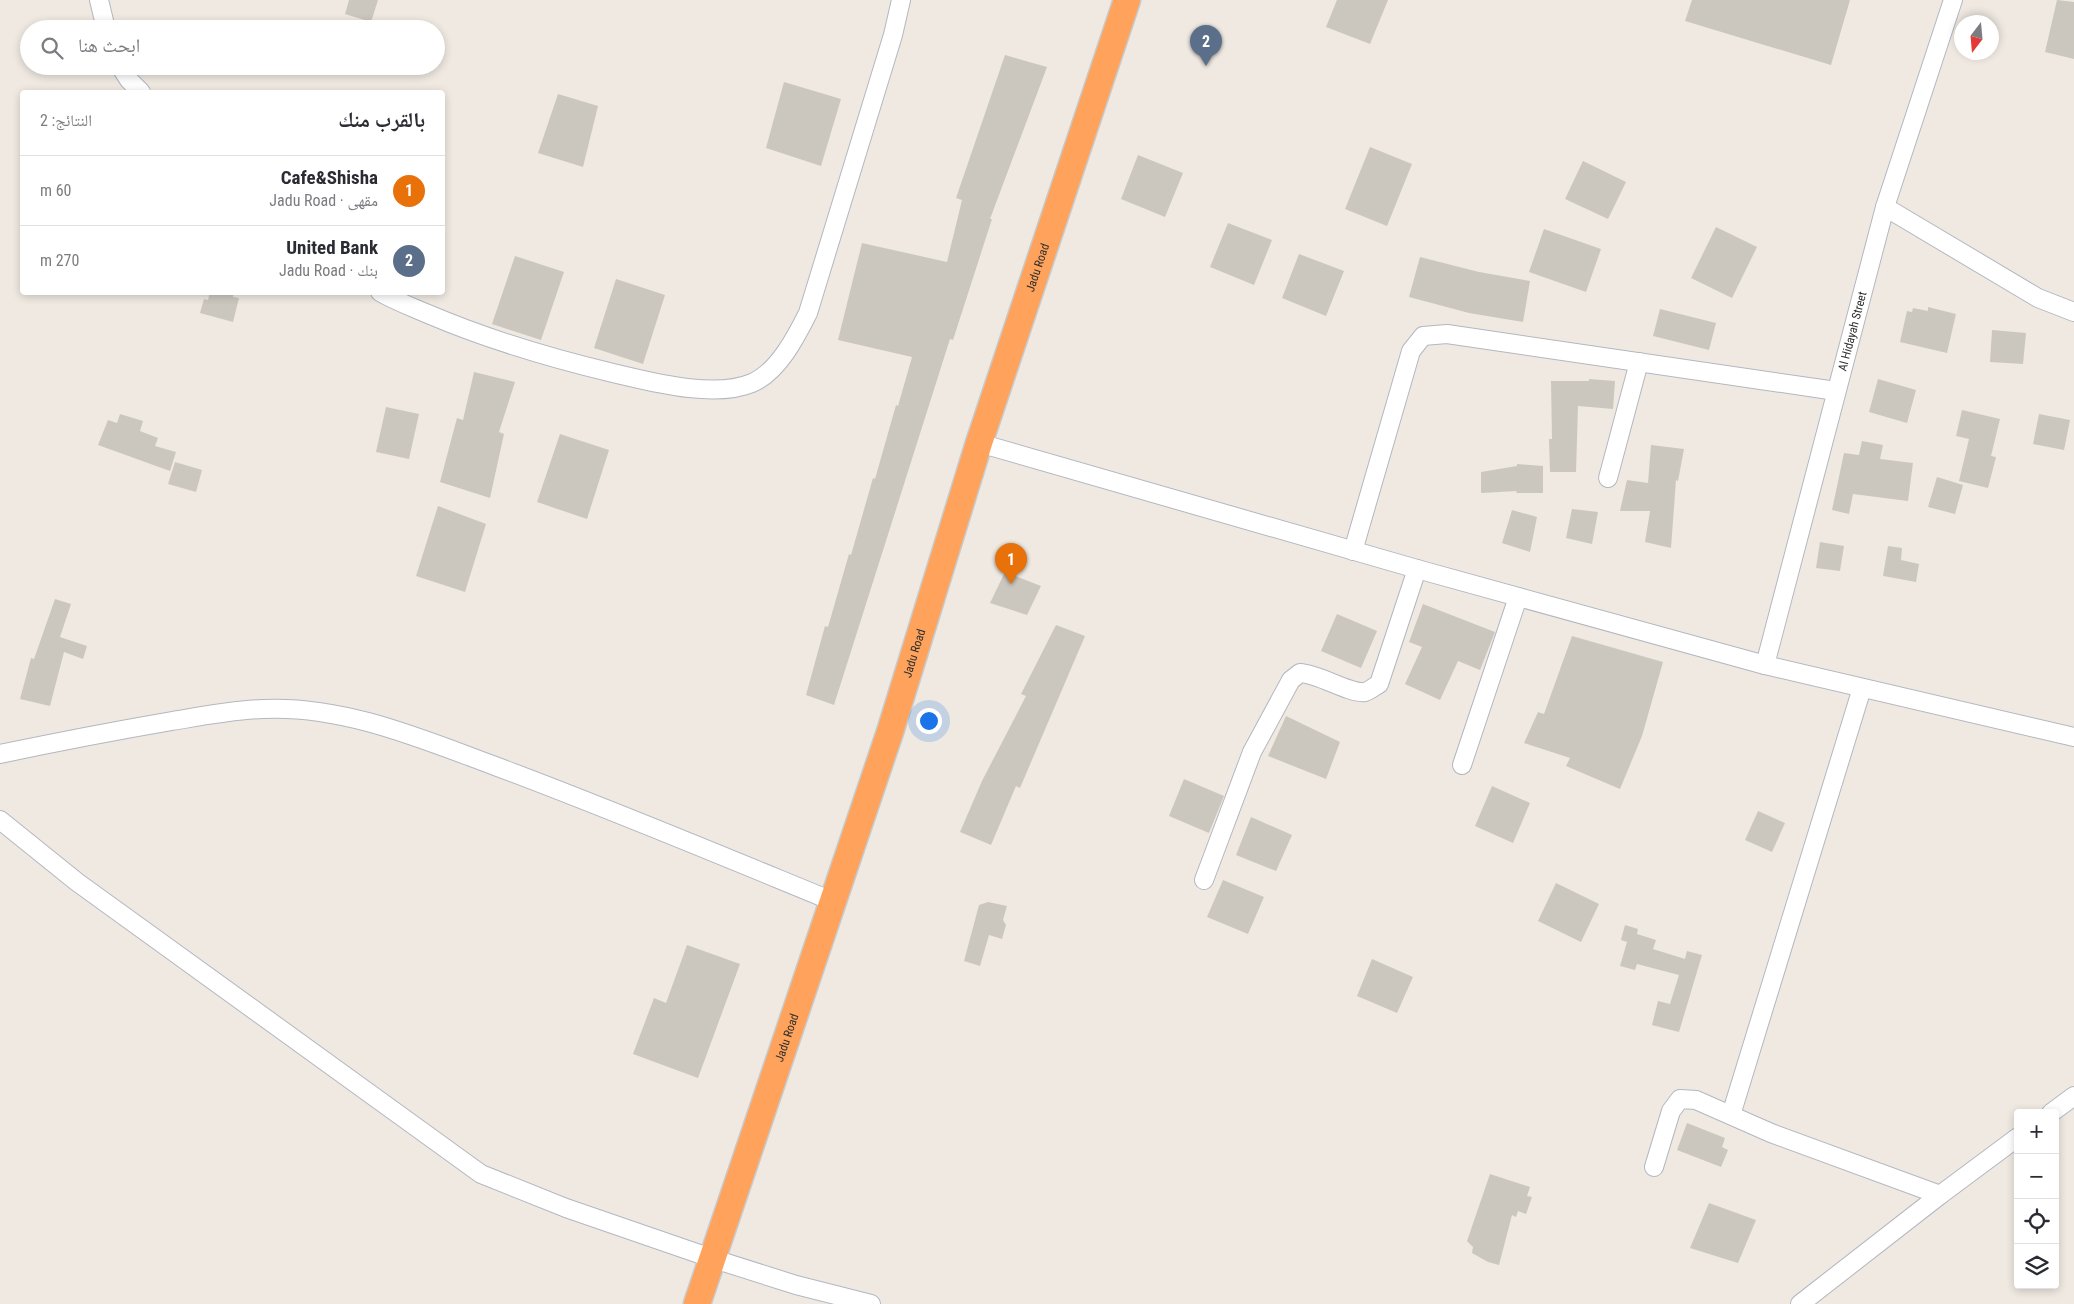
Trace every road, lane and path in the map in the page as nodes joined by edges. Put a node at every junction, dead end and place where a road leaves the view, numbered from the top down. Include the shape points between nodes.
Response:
1 (99, 0) edge
2 (901, 0) edge
3 (1127, 0) edge
4 (1953, 0) edge
5 (104, 20) edge
6 (125, 75) edge
7 (139, 90) edge
8 (1884, 207) junction
9 (387, 295) edge
10 (2074, 312) edge
11 (1639, 362) junction
12 (1836, 391) junction
13 (979, 443) junction
14 (1608, 478) dead end
15 (1353, 550) junction
16 (1417, 569) junction
17 (1518, 597) junction
18 (1765, 665) junction
19 (1862, 688) junction
20 (2074, 737) edge
21 (0, 754) edge
22 (1462, 765) dead end
23 (0, 820) edge
24 (1204, 880) dead end
25 (832, 901) junction
26 (2074, 1096) edge
27 (2056, 1109) edge
28 (1731, 1115) junction
29 (2014, 1140) edge
30 (1654, 1167) dead end
31 (1940, 1194) junction
32 (711, 1258) junction
33 (697, 1304) edge
34 (871, 1304) edge
35 (1800, 1304) edge

1 - 5 street
2 - 9 street via 808,313 781,359 753,383 717,390 635,378 566,362 513,347
3 - 13 highway, Jadu Road
4 - 8 street, Al Hidayah Street
6 - 7 street
8 - 10 street via 2038,298
8 - 12 street, Al Hidayah Street
11 - 12 street
11 - 14 street
11 - 15 street via 1447,334 1423,336 1411,351
12 - 18 street, Al Hidayah Street
13 - 15 street
13 - 25 highway, Jadu Road via 890,732
15 - 16 street
16 - 17 street
16 - 24 street via 1379,684 1365,692 1310,673 1300,673 1291,680 1252,752
17 - 18 street
17 - 22 street
18 - 19 street
19 - 20 street
19 - 28 street
21 - 25 street via 206,716 264,709 320,711 375,725 547,785
23 - 32 street via 77,882 481,1174 566,1208
25 - 32 highway, Jadu Road
26 - 27 street
28 - 30 street via 1696,1100 1680,1099 1671,1111
28 - 31 street via 1771,1133
29 - 31 street
31 - 35 street
32 - 33 highway, Jadu Road
32 - 34 street via 796,1286

